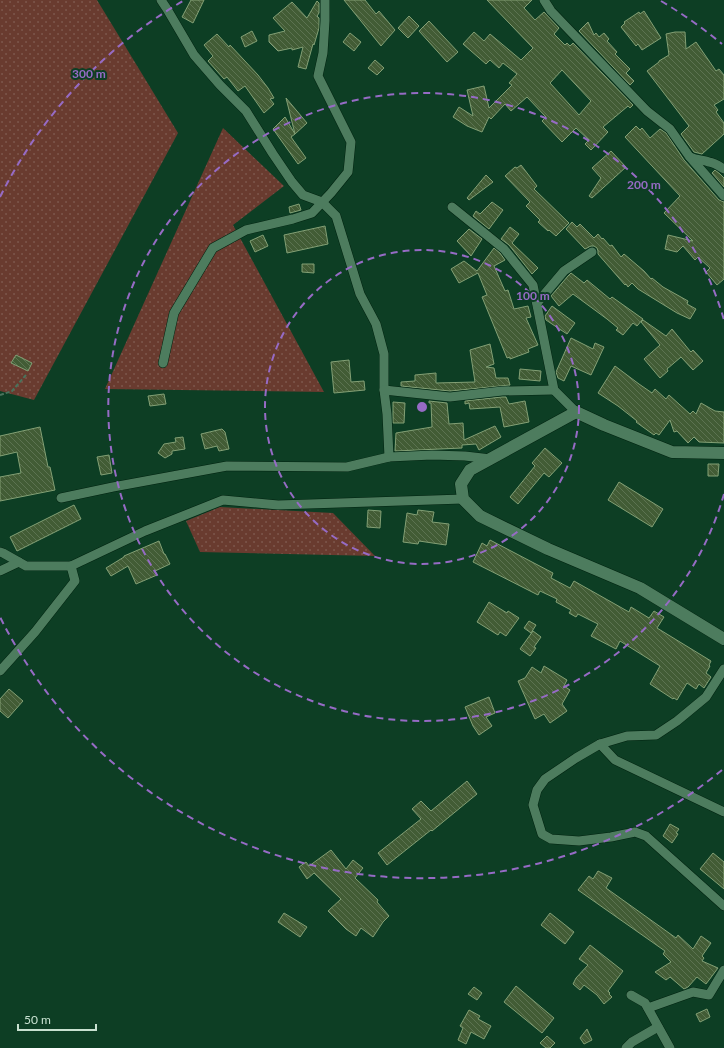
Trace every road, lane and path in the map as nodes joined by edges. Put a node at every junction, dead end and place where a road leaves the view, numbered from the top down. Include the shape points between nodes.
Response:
1 (161, 0) edge
2 (325, 0) edge
3 (544, 0) edge
4 (689, 156) junction
5 (724, 169) edge
6 (724, 196) edge
7 (322, 202) junction
8 (452, 207) dead end
9 (592, 252) dead end
10 (537, 303) junction
11 (163, 363) dead end
12 (26, 375) dead end
13 (384, 390) junction
14 (554, 390) junction
15 (0, 395) edge
16 (576, 412) junction
17 (724, 454) edge
18 (389, 457) junction
19 (491, 458) junction
20 (61, 498) dead end
21 (462, 499) junction
22 (0, 552) edge
23 (19, 562) junction
24 (70, 566) junction
25 (0, 571) edge
26 (724, 639) edge
27 (724, 669) edge
28 (0, 671) edge
29 (600, 744) junction
30 (724, 812) edge
31 (724, 906) edge
32 (724, 970) edge
33 (631, 995) dead end
34 (648, 1008) junction
35 (658, 1027) junction
36 (626, 1048) edge
37 (670, 1048) edge

1 - 7 street via 194,55 246,111 292,182 303,195
2 - 7 street via 323,53 318,76 351,142 348,172
3 - 4 street via 551,11 646,111 670,129
4 - 5 street
4 - 6 street
7 - 11 street via 312,213 246,230 213,248 174,313
7 - 13 street via 336,216 360,294 376,324 384,354
8 - 10 street via 504,249 533,285
9 - 10 street via 564,271
10 - 14 street
12 - 15 path via 12,391
13 - 14 street via 450,396
13 - 18 street
14 - 16 street
16 - 17 street via 672,452
16 - 19 street
18 - 19 street via 445,455
18 - 20 street via 347,467 227,466
19 - 21 street via 470,470 461,484
21 - 24 street via 278,505 224,500 145,531
21 - 26 street via 480,516 548,549 640,588
22 - 23 street
23 - 24 street via 26,566
23 - 25 street
24 - 28 street via 75,581
27 - 29 street via 706,697 656,735 627,736
29 - 30 street via 615,760
29 - 31 street via 545,779 537,790 533,805 542,834 551,839 579,842 635,832 646,836
32 - 34 street via 709,995 693,992
33 - 34 street via 645,1003
34 - 35 street
35 - 36 street
35 - 37 street

